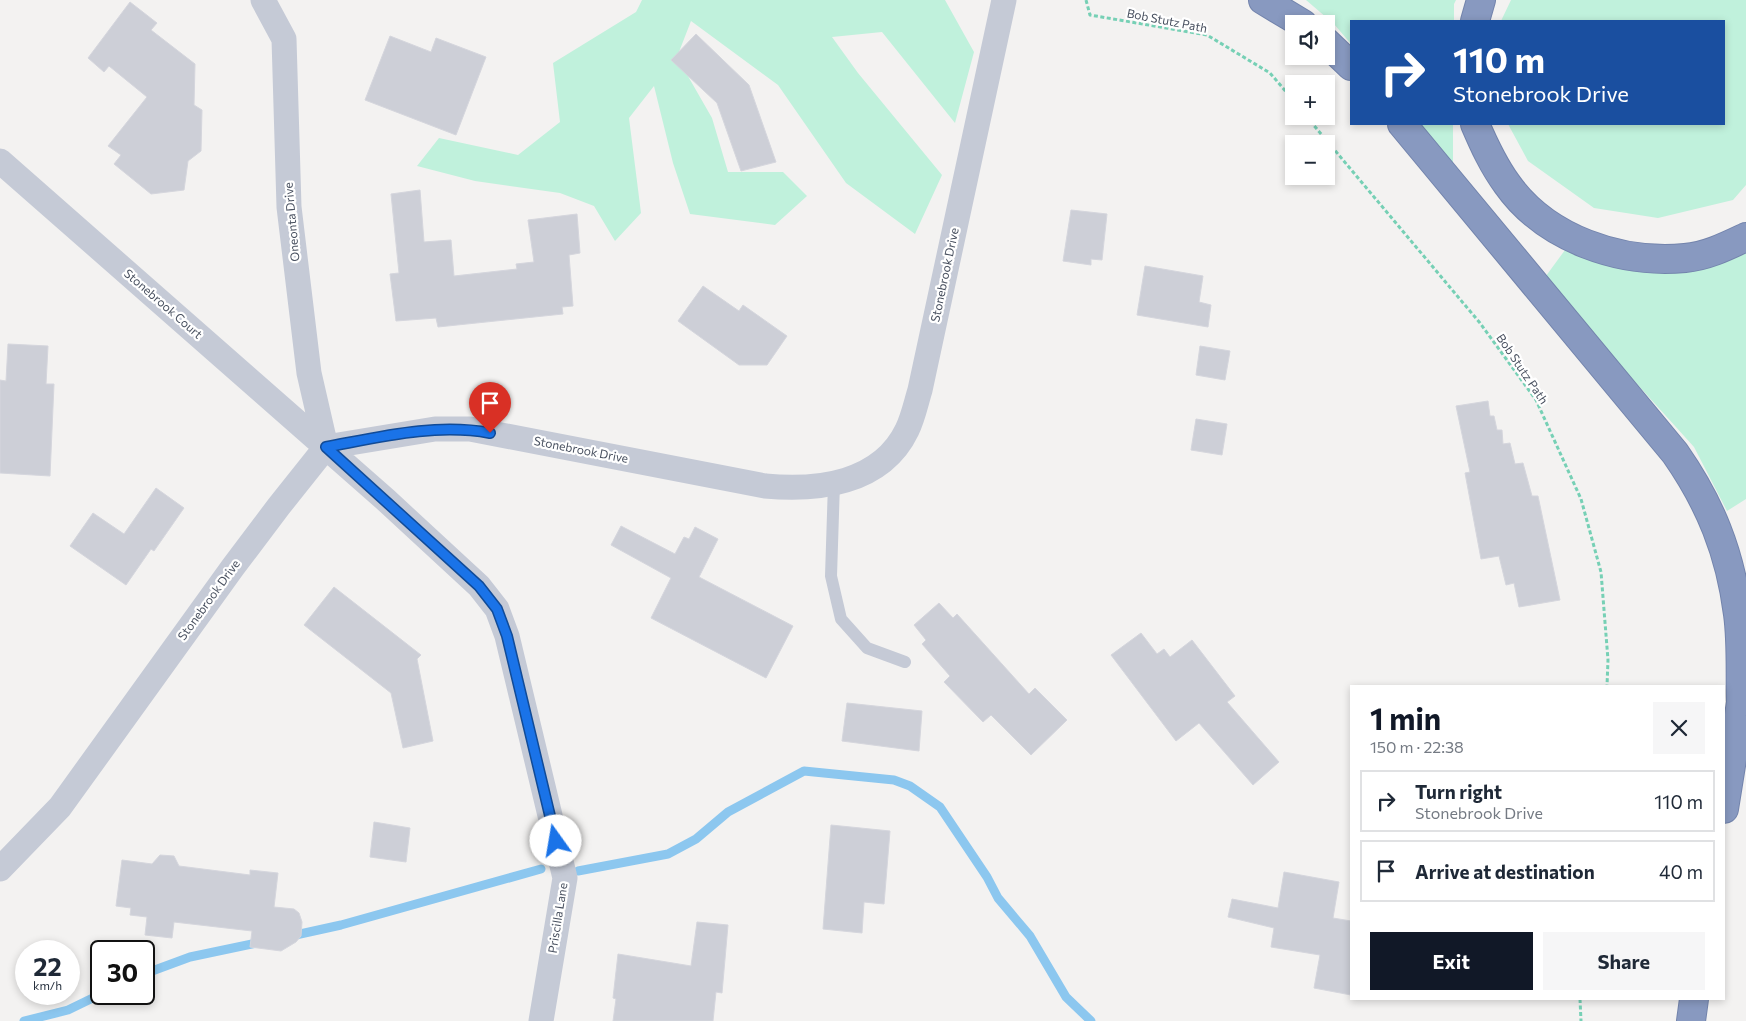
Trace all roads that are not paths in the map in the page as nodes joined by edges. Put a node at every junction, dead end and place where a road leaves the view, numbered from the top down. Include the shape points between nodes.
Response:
1 (263, 0) edge
2 (1004, 0) edge
3 (1262, 0) edge
4 (1481, 0) edge
5 (1288, 15) edge
6 (1475, 20) edge
7 (1335, 51) edge
8 (1350, 65) edge
9 (1403, 125) edge
10 (1475, 125) edge
11 (0, 161) edge
12 (1746, 237) edge
13 (326, 447) junction
14 (834, 484) junction
15 (906, 662) dead end
16 (1746, 675) edge
17 (1740, 702) junction
18 (1725, 802) edge
19 (0, 869) edge
20 (1694, 1000) edge
21 (541, 1021) edge
22 (1691, 1021) edge

1 - 13 street, Oneonta Drive via 284,39 289,207 309,373
2 - 14 street, Stonebrook Drive via 920,390 906,431 893,451 876,467
3 - 5 highway
4 - 6 highway
7 - 8 highway
9 - 17 highway via 1675,452 1694,481 1723,543 1733,580 1739,616
10 - 12 highway via 1487,153 1508,186 1536,214 1570,237 1608,253 1649,259 1686,258 1720,250
11 - 13 street, Stonebrook Court
13 - 14 street, Stonebrook Drive via 434,429 470,430 765,486 796,489
13 - 19 street, Stonebrook Drive via 239,559 60,807
13 - 21 street, Priscilla Lane via 479,586 497,609 507,636 565,878
14 - 15 lane via 831,576 841,620 867,648
16 - 17 highway
17 - 18 highway
20 - 22 highway

